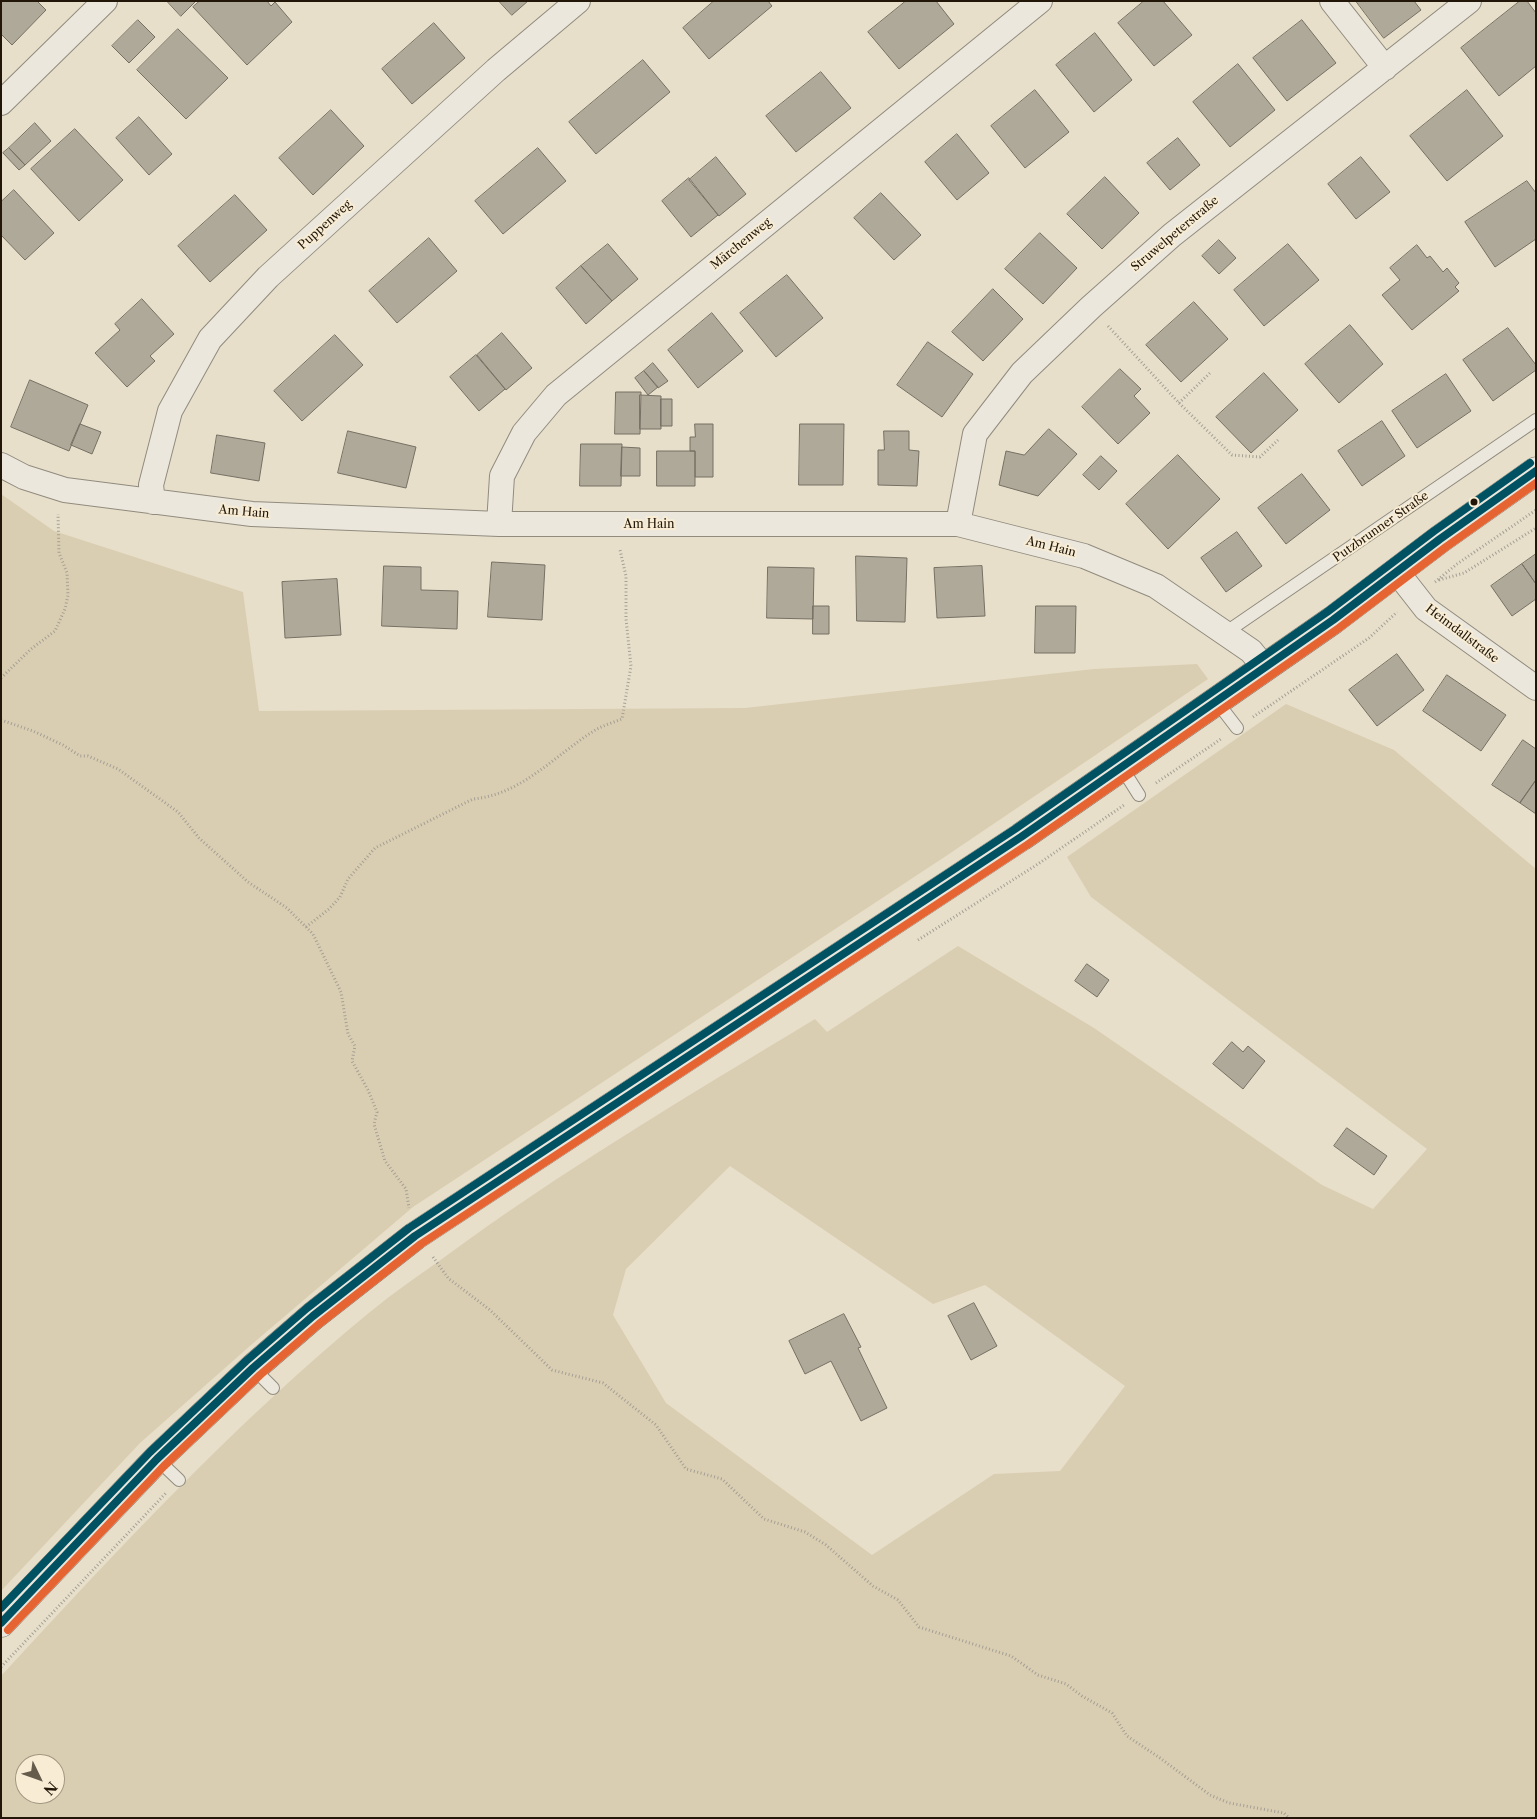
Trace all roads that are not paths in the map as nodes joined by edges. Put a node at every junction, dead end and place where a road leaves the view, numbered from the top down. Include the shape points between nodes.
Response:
1 (105, 1) edge
2 (578, 1) edge
3 (1040, 1) edge
4 (1332, 1) edge
5 (1469, 1) edge
6 (1385, 68) junction
7 (1, 103) edge
8 (1536, 420) edge
9 (1, 466) edge
10 (1536, 471) edge
11 (153, 502) junction
12 (499, 524) junction
13 (958, 524) junction
14 (1397, 572) junction
15 (1225, 633) junction
16 (1265, 668) junction
17 (1536, 688) edge
18 (1217, 702) junction
19 (1237, 728) road end
20 (1122, 768) junction
21 (1139, 794) road end
22 (253, 1368) junction
23 (273, 1388) dead end
24 (157, 1459) junction
25 (178, 1480) road end
26 (1, 1623) edge

1 - 7 street
2 - 11 street, Puppenweg via 496,70 268,277 210,339 170,411 150,485
3 - 12 street, Märchenweg via 556,395 524,434 502,476
4 - 6 street
5 - 6 street, Struwelpeterstraße
6 - 13 street, Struwelpeterstraße via 1172,235 1022,373 976,434
8 - 15 lane, Putzbrunner Straße
9 - 11 street, Am Hain via 65,490
10 - 14 main road
11 - 12 street, Am Hain via 252,514
12 - 13 street, Am Hain
13 - 15 street, Am Hain via 1084,556 1156,586
14 - 16 main road
14 - 17 street, Heimdallstraße via 1426,609
15 - 16 street, Am Hain via 1251,651
16 - 18 main road
18 - 19 lane
18 - 20 main road
20 - 21 lane
20 - 22 main road via 423,1246 313,1316
22 - 23 lane
22 - 24 main road
24 - 25 lane
24 - 26 main road

